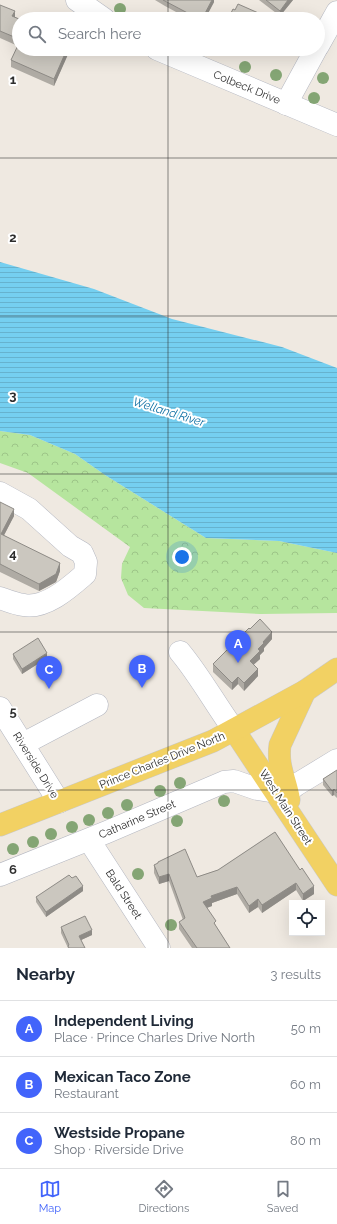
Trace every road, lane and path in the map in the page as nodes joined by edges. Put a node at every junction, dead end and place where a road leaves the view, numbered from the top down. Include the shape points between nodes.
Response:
1 (78, 0) edge
2 (94, 12) edge
3 (337, 12) edge
4 (325, 33) edge
5 (173, 56) edge
6 (312, 56) edge
7 (286, 104) junction
8 (337, 125) edge
9 (0, 493) edge
10 (0, 598) edge
11 (180, 652) dead end
12 (337, 669) edge
13 (305, 691) junction
14 (97, 705) dead end
15 (0, 708) edge
16 (234, 730) junction
17 (23, 744) junction
18 (337, 760) edge
19 (284, 800) junction
20 (59, 802) junction
21 (0, 825) edge
22 (89, 840) junction
23 (0, 875) edge
24 (337, 885) edge
25 (159, 948) edge

1 - 2 street
3 - 4 street
5 - 7 street, Colbeck Drive
6 - 7 street
7 - 8 street, Colbeck Drive
9 - 10 street via 29,509 70,546 82,553 86,562 85,574 67,590 43,603 25,606
11 - 16 street
12 - 13 main road, Prince Charles Drive North
13 - 16 main road, Prince Charles Drive North
13 - 19 main road via 280,745 279,761
14 - 17 street
15 - 17 street, Riverside Drive
16 - 19 main road, West Main Street
16 - 20 main road, Prince Charles Drive North via 214,741
17 - 20 street, Riverside Drive
18 - 19 street via 312,774
19 - 22 street, Catharine Street via 229,781
19 - 24 main road, West Main Street
20 - 21 main road, Prince Charles Drive North
22 - 23 street, Catharine Street
22 - 25 street, Bald Street

